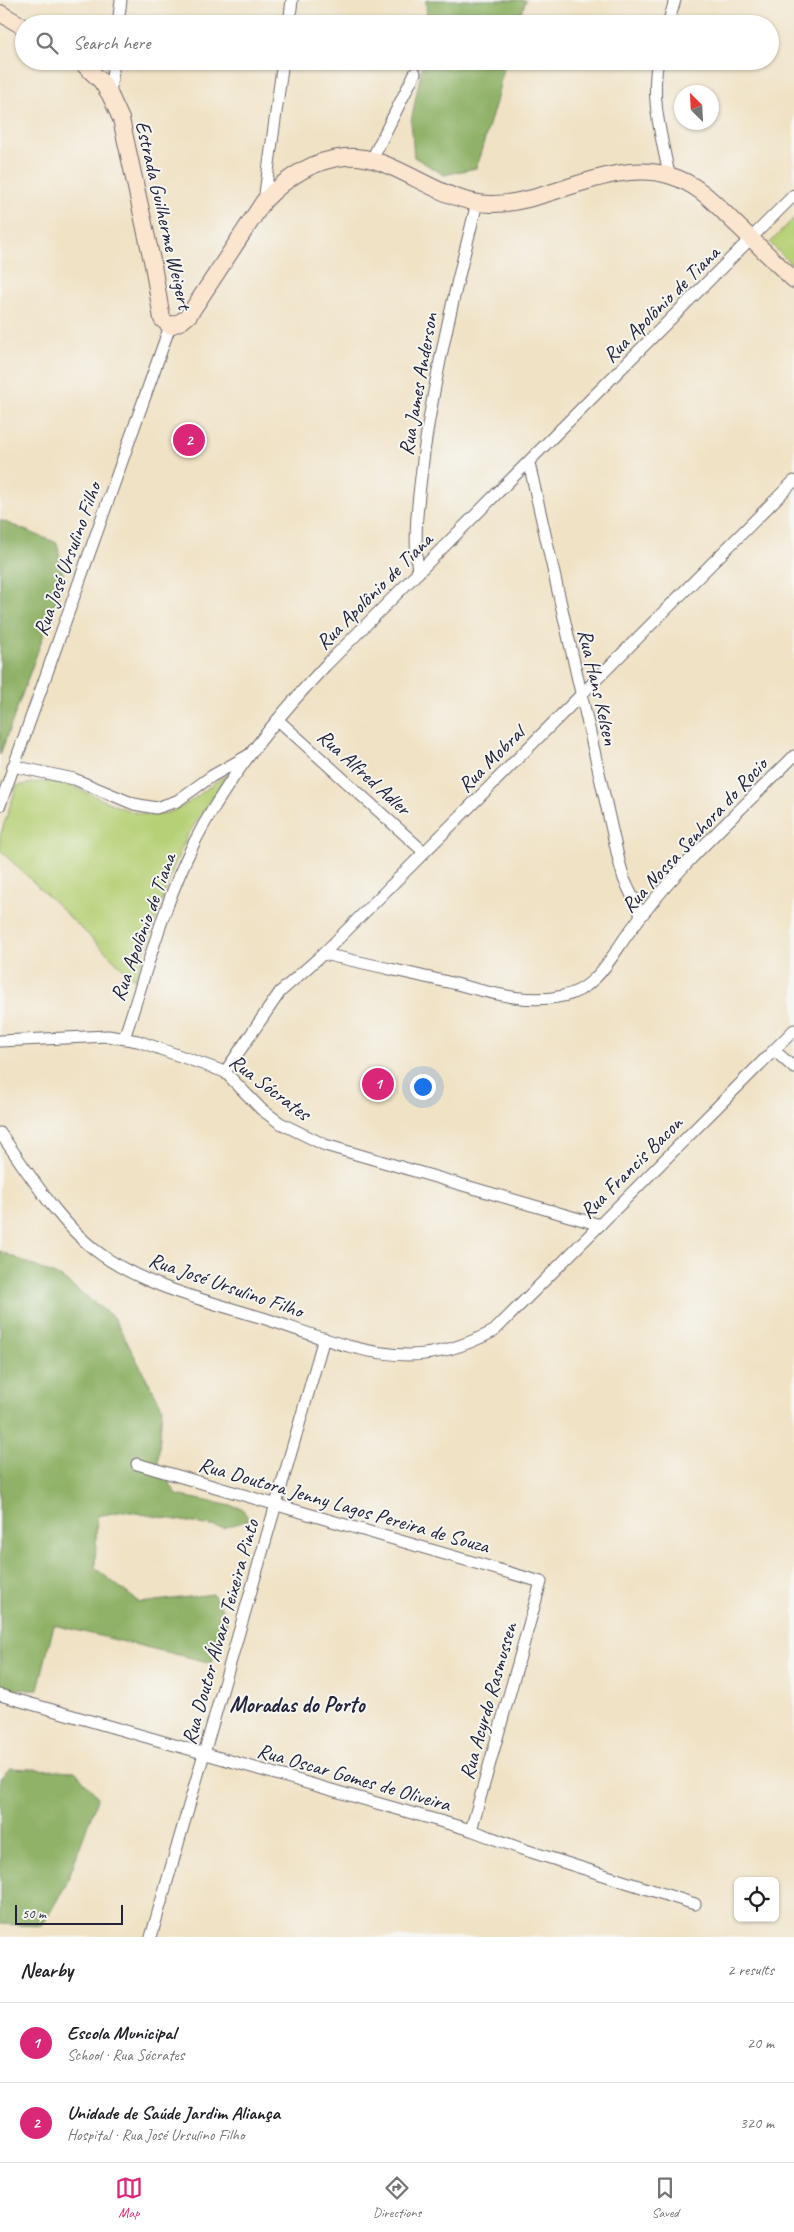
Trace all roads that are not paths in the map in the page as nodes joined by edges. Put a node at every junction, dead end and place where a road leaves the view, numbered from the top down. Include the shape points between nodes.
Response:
1 (121, 0) edge
2 (292, 0) edge
3 (675, 0) edge
4 (0, 13) edge
5 (119, 15) edge
6 (290, 15) edge
7 (671, 15) edge
8 (15, 22) edge
9 (89, 70) edge
10 (113, 70) edge
11 (282, 70) edge
12 (657, 70) edge
13 (416, 73) dead end
14 (110, 95) junction
15 (372, 159) junction
16 (669, 175) junction
17 (794, 196) edge
18 (264, 201) junction
19 (478, 203) junction
20 (752, 240) junction
21 (794, 280) edge
22 (170, 326) junction
23 (529, 463) junction
24 (794, 481) edge
25 (418, 573) junction
26 (581, 695) junction
27 (278, 720) junction
28 (251, 754) junction
29 (794, 756) edge
30 (13, 766) junction
31 (0, 806) edge
32 (424, 852) junction
33 (641, 915) junction
34 (323, 954) junction
35 (794, 1030) edge
36 (124, 1038) junction
37 (0, 1041) edge
38 (774, 1050) junction
39 (794, 1068) edge
40 (225, 1072) junction
41 (0, 1134) edge
42 (600, 1225) junction
43 (494, 1331) joint
44 (324, 1338) junction
45 (137, 1464) dead end
46 (276, 1505) junction
47 (541, 1582) joint
48 (0, 1695) edge
49 (204, 1754) junction
50 (471, 1830) junction
51 (694, 1904) dead end
52 (152, 1937) edge

1 - 5 street
2 - 6 street
3 - 7 street
4 - 8 street
9 - 14 street, Estrada Guilherme Weigert
10 - 14 street
11 - 18 street
12 - 16 street via 657,108
13 - 15 street
14 - 22 street, Estrada Guilherme Weigert via 128,144 162,319
15 - 18 street, Estrada Guilherme Weigert via 344,157 312,166 278,187
15 - 19 street, Estrada Guilherme Weigert via 443,193
16 - 19 street, Estrada Guilherme Weigert via 650,172 609,176 519,200
16 - 20 street, Estrada Guilherme Weigert via 697,188
17 - 20 street, Rua Apolônio de Tiana
18 - 22 street, Estrada Guilherme Weigert via 188,315
19 - 25 street, Rua James Anderson via 450,313 427,432 414,530
20 - 21 street, Estrada Guilherme Weigert
20 - 23 street, Rua Apolônio de Tiana
22 - 30 street, Rua José Ursulino Filho
23 - 25 street, Rua Apolônio de Tiana
23 - 26 street, Rua Hans Kelsen
24 - 26 street, Rua Mobral
25 - 27 street, Rua Apolônio de Tiana via 315,677
26 - 32 street, Rua Mobral
26 - 33 street, Rua Hans Kelsen via 619,861
27 - 28 street, Rua Apolônio de Tiana
27 - 32 street, Rua Alfred Adler
28 - 30 street via 224,768 177,801 156,808 134,804 74,779
28 - 36 street, Rua Apolônio de Tiana via 193,846
29 - 33 street, Rua Nossa Senhora do Rocio
30 - 31 street, Rua José Ursulino Filho
32 - 34 street, Rua Mobral
33 - 34 street, Rua Nossa Senhora do Rocio via 590,984 566,996 547,999 513,997
34 - 40 street, Rua Mobral via 280,992
35 - 38 street, Rua Francis Bacon
36 - 37 street, Rua Sócrates via 93,1036
36 - 40 street, Rua Sócrates
38 - 39 street
38 - 42 street, Rua Francis Bacon
40 - 42 street, Rua Sócrates via 261,1109 310,1139
41 - 44 street, Rua José Ursulino Filho via 79,1237 109,1260 178,1291
42 - 43 street, Rua Francis Bacon
43 - 44 street, Rua José Ursulino Filho via 452,1349 408,1355 370,1351
44 - 46 street, Rua Doutor Álvaro Teixeira Pinto
45 - 46 street, Rua Doutora Jenny Lagos Pereira de Souza
46 - 47 street, Rua Doutora Jenny Lagos Pereira de Souza
46 - 49 street, Rua Doutor Álvaro Teixeira Pinto
47 - 50 street, Rua Acyrdo Rasmussen
48 - 49 street, Rua Oscar Gomes de Oliveira
49 - 50 street, Rua Oscar Gomes de Oliveira
49 - 52 street, Rua Doutor Álvaro Teixeira Pinto
50 - 51 street, Rua Oscar Gomes de Oliveira

